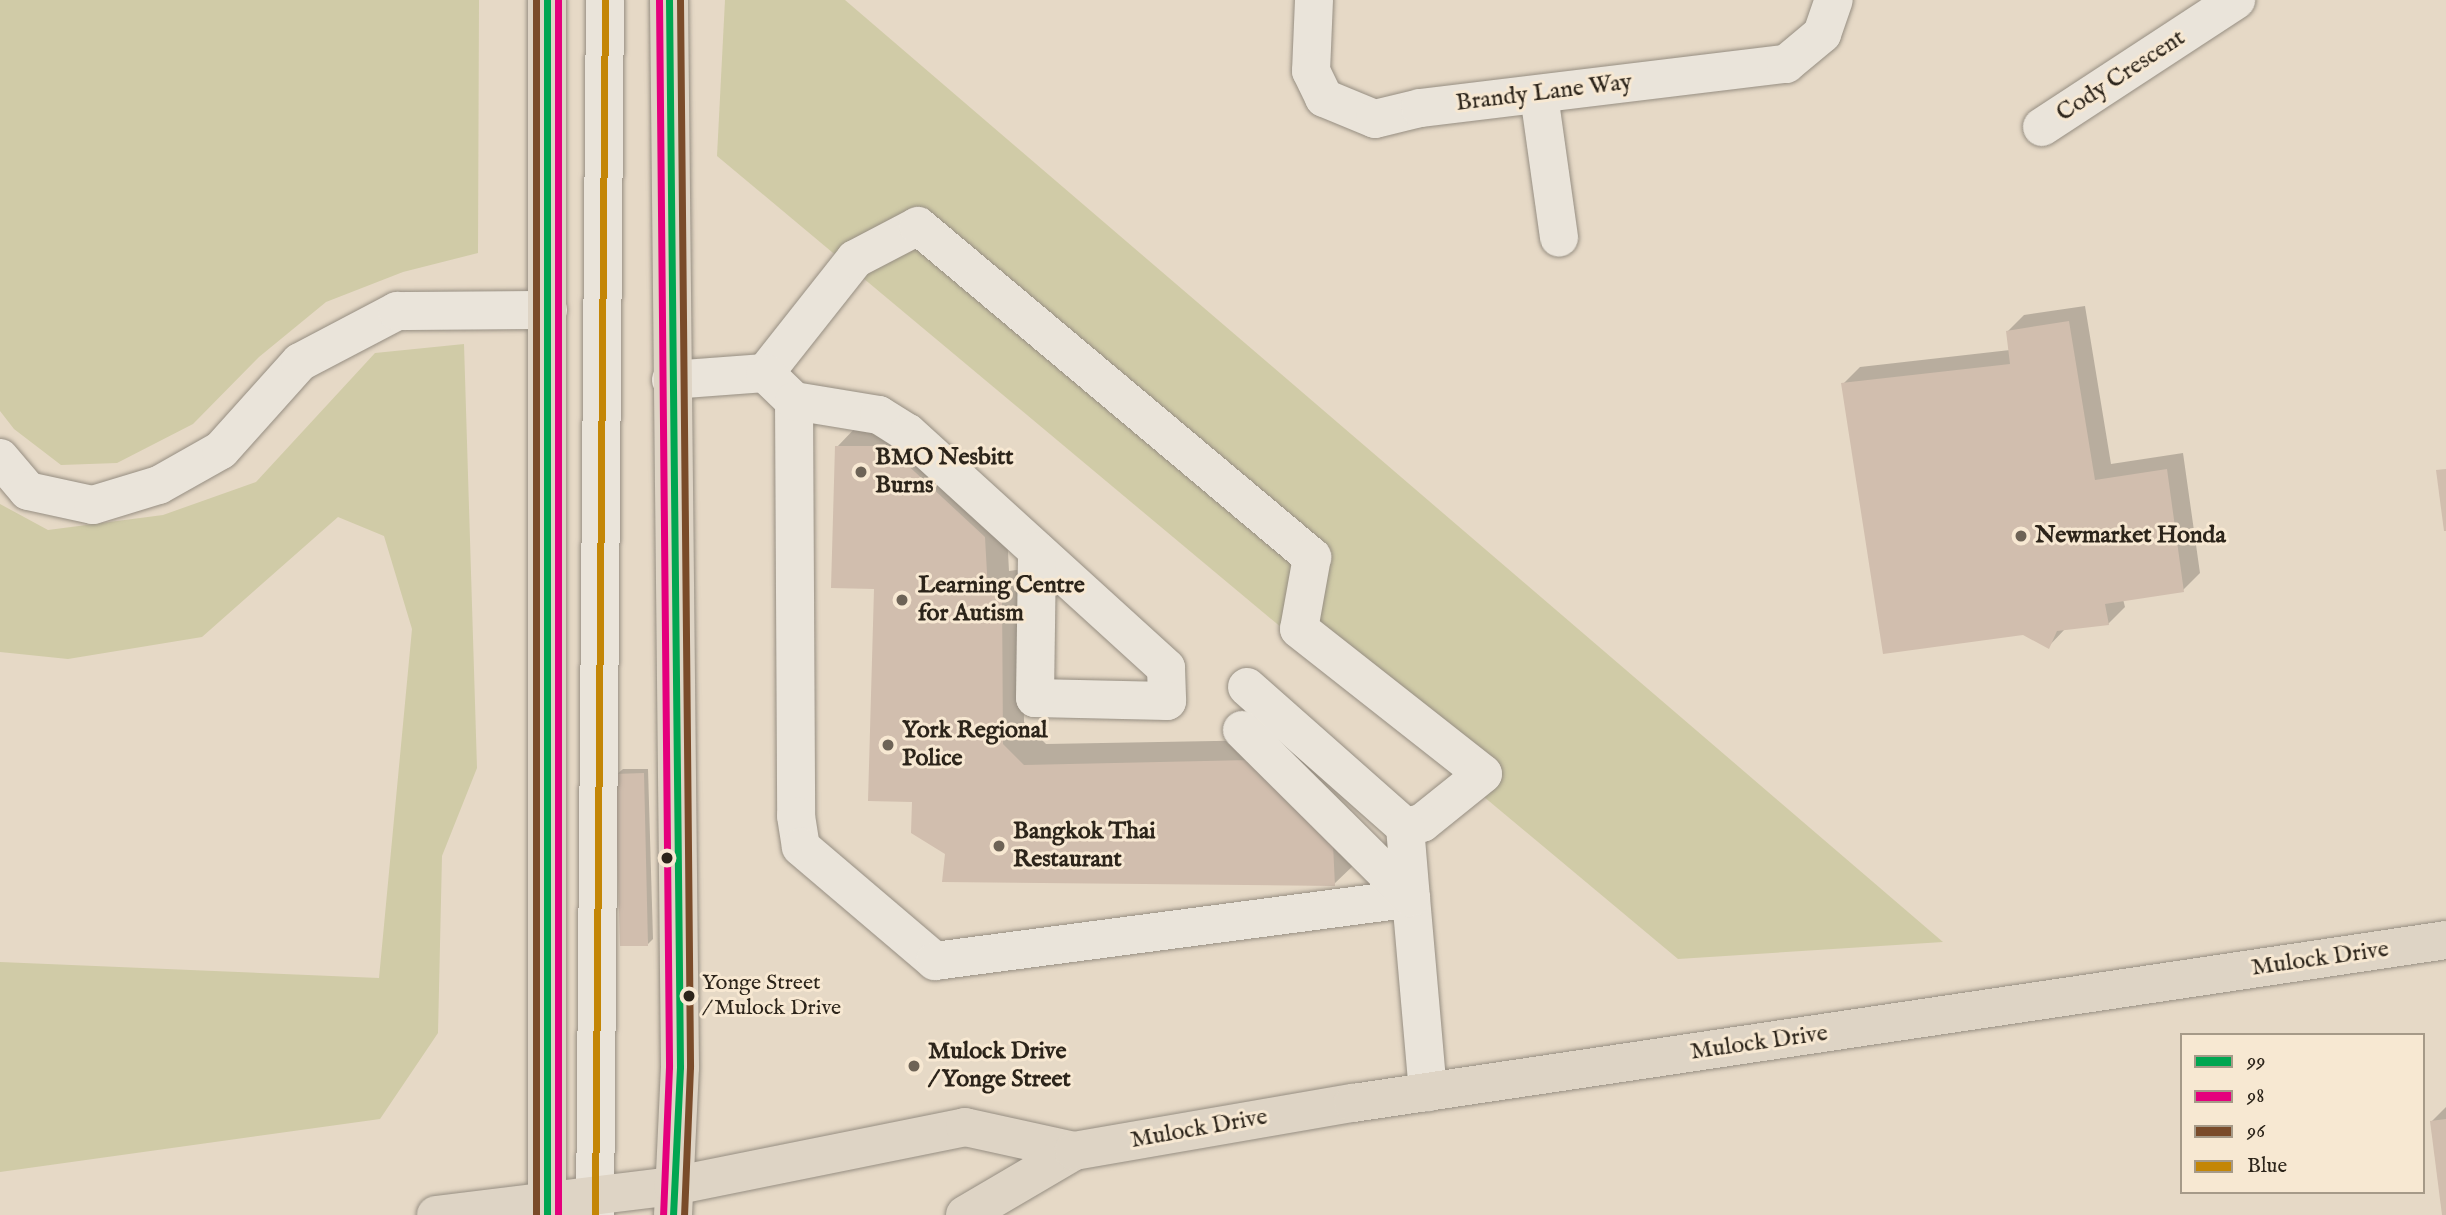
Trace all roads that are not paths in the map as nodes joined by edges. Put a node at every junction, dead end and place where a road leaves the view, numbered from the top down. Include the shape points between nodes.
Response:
1 (547, 0) edge
2 (605, 0) edge
3 (669, 0) edge
4 (1314, 0) edge
5 (1834, 0) edge
6 (2236, 0) edge
7 (1539, 95) junction
8 (2042, 127) dead end
9 (1559, 239) dead end
10 (548, 310) junction
11 (765, 373) junction
12 (671, 380) junction
13 (794, 401) junction
14 (0, 458) edge
15 (1037, 551) junction
16 (1247, 687) dead end
17 (1242, 730) dead end
18 (1405, 827) junction
19 (1411, 898) junction
20 (2446, 940) edge
21 (1428, 1092) junction
22 (1074, 1151) junction
23 (673, 1201) edge
24 (595, 1205) edge
25 (547, 1207) edge
26 (436, 1215) edge
27 (965, 1215) edge

1 - 10 main road
2 - 24 street
3 - 12 main road
4 - 7 street, Brandy Lane Way via 1311,71 1324,98 1341,107 1376,119 1420,108
5 - 7 street, Brandy Lane Way via 1822,34 1786,64
6 - 8 street, Cody Crescent
7 - 9 street
10 - 14 street via 397,311 300,362 222,450 159,485 93,505 28,491
10 - 25 main road
11 - 12 street
11 - 13 street
11 - 18 street via 855,259 918,226 1312,557 1300,629 1483,774 1422,823
12 - 23 main road via 680,1053
13 - 15 street via 879,415 908,433
13 - 19 street via 796,832 801,847 935,961
15 - 15 street via 1166,668 1167,701 1035,698
16 - 18 street
17 - 19 street
18 - 19 street
19 - 21 street
20 - 21 main road, Mulock Drive
21 - 22 main road, Mulock Drive
22 - 23 main road, Mulock Drive via 965,1127
22 - 27 main road, Mulock Drive
23 - 24 main road, Mulock Drive
24 - 25 main road, Mulock Drive
25 - 26 main road, Mulock Drive

